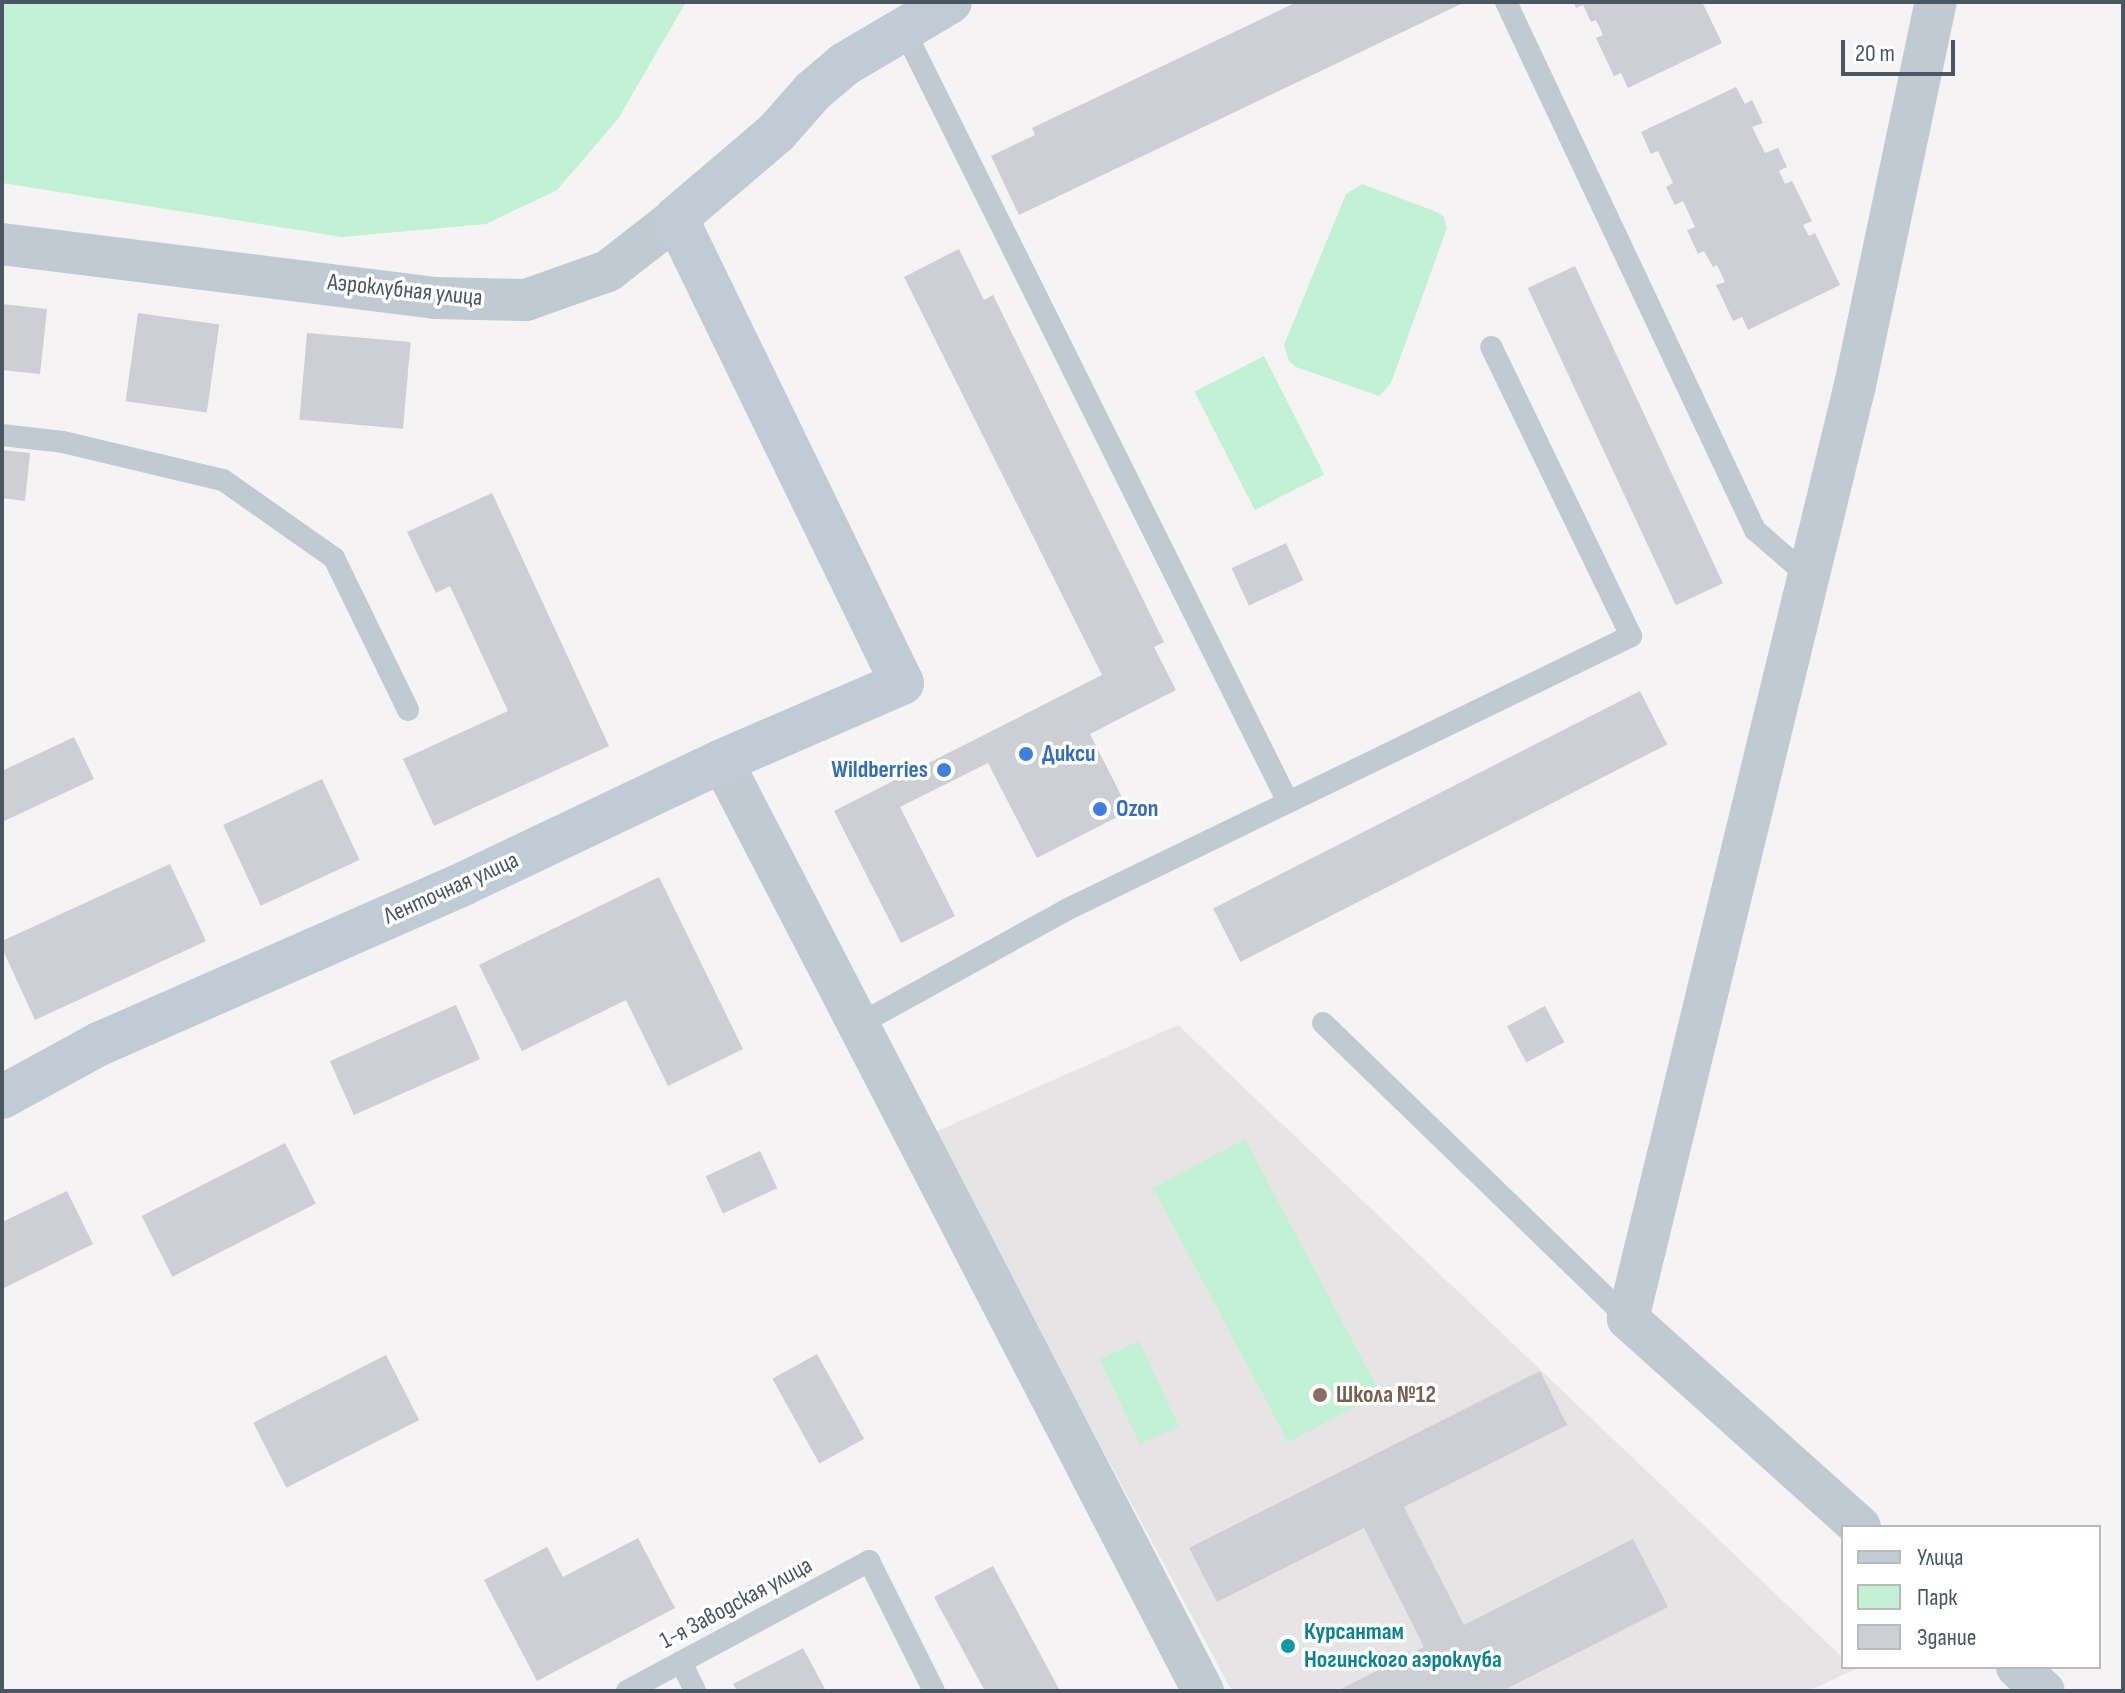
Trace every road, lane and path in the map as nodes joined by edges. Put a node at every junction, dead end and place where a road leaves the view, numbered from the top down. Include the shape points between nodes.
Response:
1 (950, 2) edge
2 (1506, 2) edge
3 (1936, 2) edge
4 (903, 28) junction
5 (676, 218) junction
6 (2, 244) edge
7 (1491, 347) dead end
8 (2, 435) edge
9 (1808, 576) junction
10 (408, 710) dead end
11 (722, 761) junction
12 (1288, 802) junction
13 (1323, 1023) dead end
14 (856, 1026) junction
15 (2, 1097) edge
16 (1628, 1319) junction
17 (1858, 1525) edge
18 (681, 1662) junction
19 (2019, 1669) edge
20 (627, 1691) edge
21 (695, 1691) edge
22 (934, 1691) edge
23 (1203, 1691) edge
24 (2044, 1691) edge

1 - 4 street, Аэроклубная улица
2 - 9 lane via 1755,530
3 - 9 street via 1855,385
4 - 5 street, Аэроклубная улица via 845,64 776,133
4 - 12 lane
5 - 6 street, Аэроклубная улица via 608,271 526,300 436,298
5 - 11 street, Ленточная улица via 902,683
7 - 12 lane via 1631,636
8 - 10 lane via 63,442 223,480 334,558
9 - 16 street
11 - 14 street
11 - 15 street, Ленточная улица via 465,883 99,1044
12 - 14 lane via 1066,910
13 - 16 lane
14 - 23 street
16 - 17 street
18 - 20 lane, 1-я Заводская улица
18 - 21 lane
18 - 22 lane, 1-я Заводская улица via 869,1561
19 - 24 street

